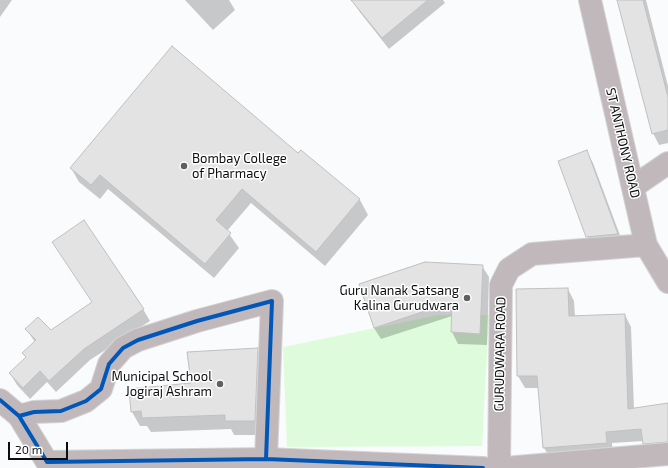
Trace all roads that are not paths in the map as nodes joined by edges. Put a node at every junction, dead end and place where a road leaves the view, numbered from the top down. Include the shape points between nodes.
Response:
1 (590, 0) edge
2 (668, 163) edge
3 (633, 188) junction
4 (646, 245) junction
5 (668, 282) edge
6 (0, 400) edge
7 (19, 416) junction
8 (668, 454) edge
9 (266, 459) junction
10 (483, 468) edge
11 (499, 468) edge
12 (505, 468) edge

1 - 3 street, ST ANTHONY ROAD
2 - 3 street
3 - 4 street, ST ANTHONY ROAD
4 - 5 street, ST ANTHONY ROAD
4 - 11 street, GURUDWARA ROAD via 532,254 510,269 501,285
6 - 7 street
7 - 9 street via 47,462
7 - 9 street via 34,412 61,411 86,401 101,389 109,364 123,348 138,340 272,301
8 - 12 street
9 - 10 street

